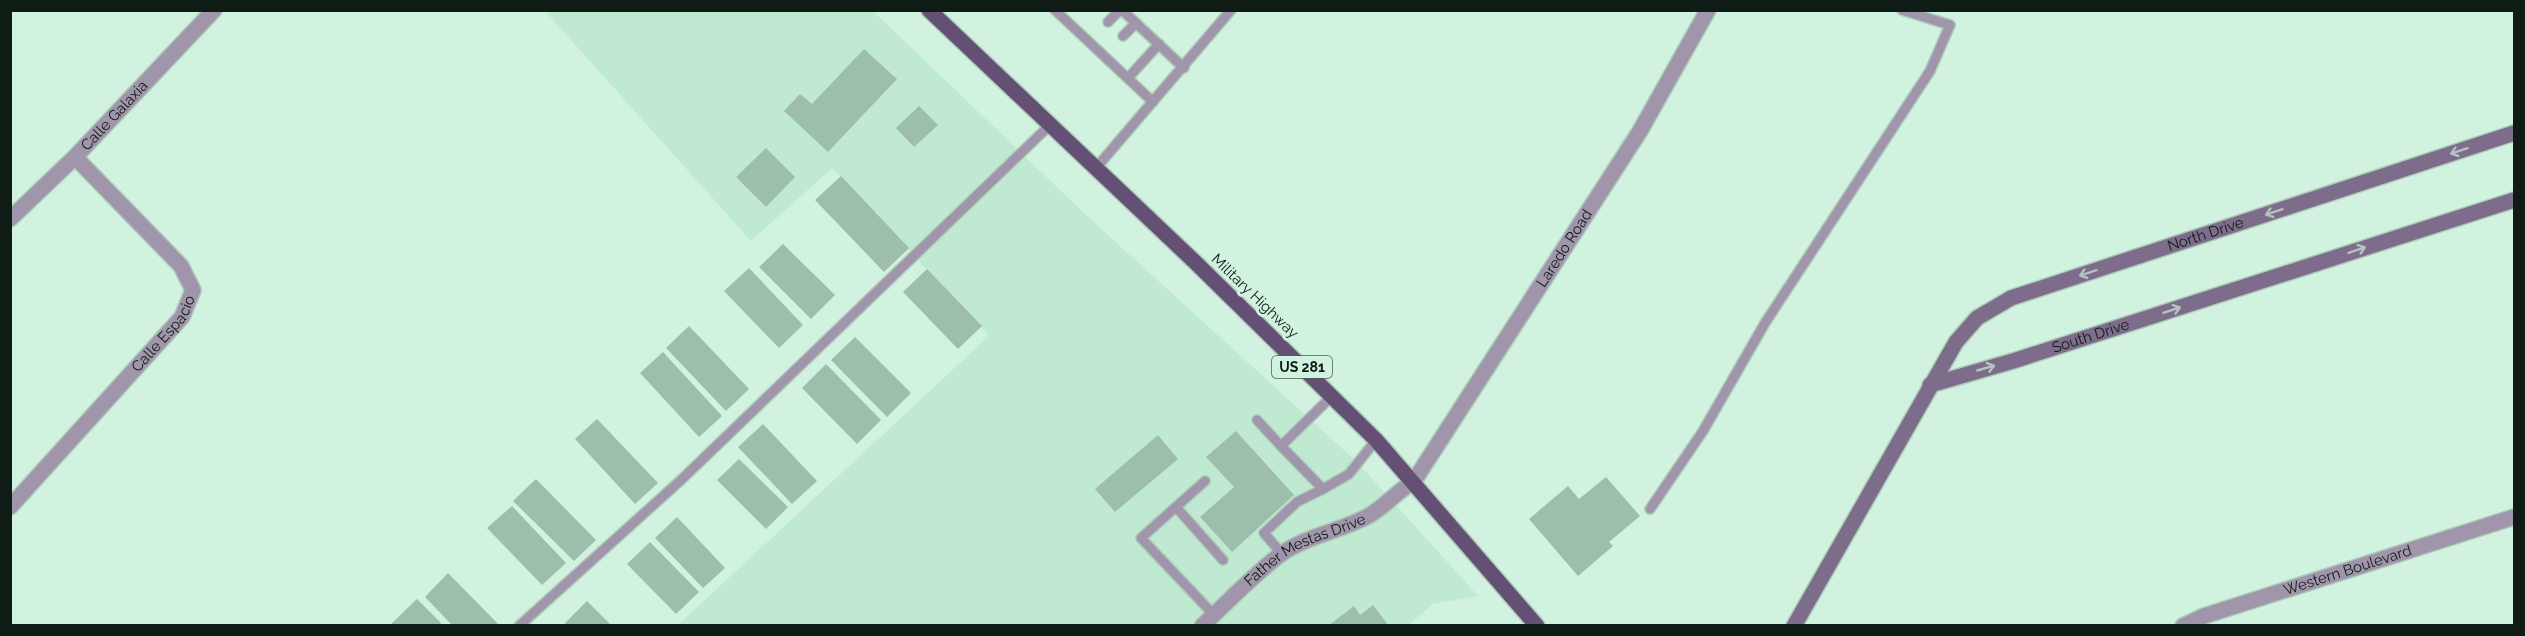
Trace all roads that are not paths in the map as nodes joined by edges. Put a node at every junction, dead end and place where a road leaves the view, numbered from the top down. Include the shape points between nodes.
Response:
1 (214, 10) edge
2 (929, 10) edge
3 (1121, 10) edge
4 (1231, 10) edge
5 (1708, 10) edge
6 (1902, 10) edge
7 (1058, 11) edge
8 (1108, 22) dead end
9 (1136, 23) junction
10 (1123, 36) dead end
11 (1159, 44) junction
12 (1184, 68) junction
13 (1128, 78) junction
14 (1153, 102) junction
15 (1050, 125) junction
16 (2514, 133) edge
17 (75, 157) junction
18 (1096, 168) junction
19 (2514, 200) edge
20 (10, 219) edge
21 (1930, 385) junction
22 (1332, 396) junction
23 (1257, 420) dead end
24 (1376, 440) junction
25 (1281, 446) junction
26 (1205, 481) dead end
27 (1414, 481) junction
28 (1323, 489) junction
29 (10, 507) edge
30 (1176, 507) junction
31 (1650, 509) dead end
32 (2514, 517) edge
33 (1282, 554) junction
34 (1222, 560) dead end
35 (1214, 615) junction
36 (519, 626) edge
37 (1202, 626) edge
38 (1537, 626) edge
39 (1794, 626) edge
40 (2183, 626) edge

1 - 17 street, Calle Galaxia
2 - 15 main road, Military Highway / US 281
3 - 8 lane
3 - 9 lane
4 - 12 lane
5 - 27 street, Laredo Road via 1640,131
6 - 31 lane via 1950,25 1930,71 1765,323 1703,431
7 - 13 lane via 1107,52
9 - 10 lane
9 - 11 lane
11 - 12 lane
11 - 13 lane
12 - 14 lane
13 - 14 lane
14 - 18 lane
15 - 18 main road, Military Highway / US 281
15 - 36 lane via 681,480
16 -> 21 street, North Drive via 2011,298 1977,318 1956,342
17 - 20 street, Calle Galaxia
17 - 29 street, Calle Espacio via 181,266 193,290 182,317
18 - 22 main road, Military Highway / US 281
21 -> 19 street, South Drive
21 - 39 street
22 - 24 main road, Military Highway / US 281
22 - 25 lane
23 - 25 lane
24 - 27 main road, Military Highway / US 281
24 - 28 lane via 1348,474
25 - 28 lane
26 - 30 lane
27 - 33 street, Father Mestas Drive via 1372,514 1310,538
27 - 38 main road, Military Highway / US 281
28 - 33 lane via 1297,502 1264,533
30 - 34 lane
30 - 35 lane via 1141,538
32 - 40 street, Western Boulevard
33 - 35 street, Father Mestas Drive
35 - 37 street, Father Mestas Drive

